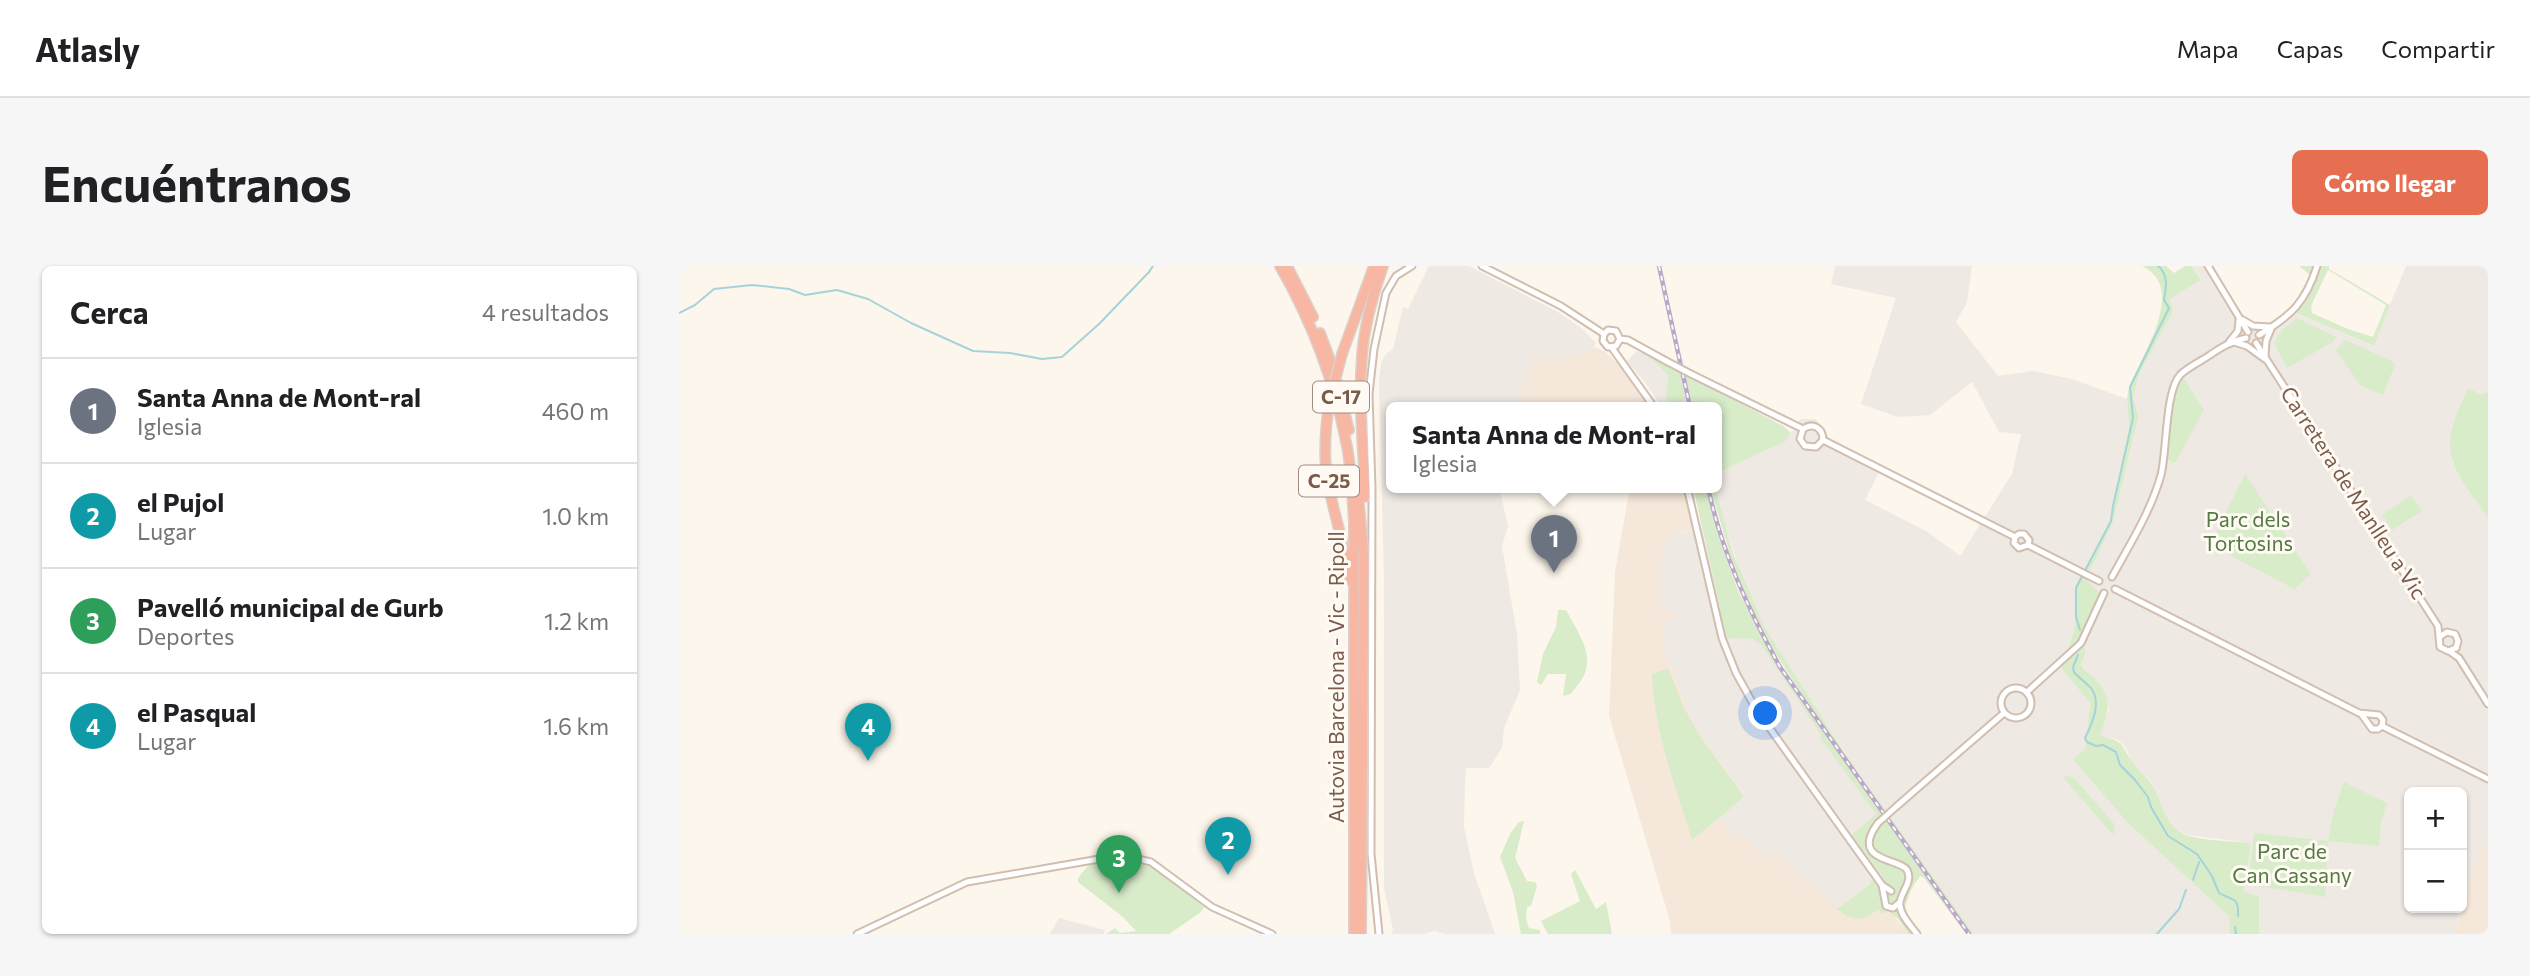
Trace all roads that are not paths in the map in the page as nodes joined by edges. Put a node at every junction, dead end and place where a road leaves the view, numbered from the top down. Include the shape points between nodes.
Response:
1 (1280, 266) edge
2 (1287, 266) edge
3 (1372, 266) edge
4 (1383, 266) edge
5 (1412, 266) edge
6 (1482, 266) edge
7 (2208, 266) edge
8 (2318, 266) edge
9 (2239, 317) junction
10 (2273, 327) junction
11 (1604, 334) junction
12 (2247, 335) junction
13 (2259, 335) junction
14 (1620, 339) junction
15 (2229, 343) junction
16 (2256, 343) junction
17 (1612, 348) junction
18 (2266, 358) junction
19 (1650, 402) edge
20 (1803, 429) junction
21 (1822, 440) junction
22 (1688, 493) edge
23 (1364, 537) junction
24 (2015, 537) junction
25 (2028, 545) junction
26 (2112, 577) junction
27 (2099, 581) junction
28 (2115, 589) junction
29 (2104, 593) junction
30 (1355, 601) junction
31 (2438, 626) junction
32 (2447, 632) junction
33 (2441, 636) junction
34 (2456, 648) junction
35 (2449, 651) junction
36 (2459, 658) junction
37 (2028, 692) junction
38 (2488, 704) edge
39 (2004, 713) junction
40 (2359, 713) junction
41 (2371, 715) junction
42 (2368, 724) junction
43 (2382, 726) junction
44 (2488, 779) edge
45 (1882, 885) junction
46 (1907, 886) junction
47 (1893, 891) junction
48 (1884, 896) junction
49 (1900, 900) junction
50 (1892, 908) junction
51 (1905, 918) junction
52 (1379, 923) junction
53 (857, 934) edge
54 (1272, 934) edge
55 (1354, 934) edge
56 (1361, 934) edge
57 (1379, 934) edge
58 (1386, 934) edge
59 (1917, 934) edge

1 - 30 highway, Autovia Barcelona - Vic - Ripoll / C-17 via 1312,329 1347,444
2 - 23 highway, Autovia Barcelona - Vic - Ripoll / C-17 via 1318,328 1342,399
3 - 30 highway, C-25, bridge via 1342,354 1325,437 1326,468
4 - 23 highway, C-25 via 1362,353
5 - 52 street via 1396,276 1386,293 1369,394 1370,854
6 - 11 street
7 - 9 street
8 - 10 street via 2304,299
9 - 10 street via 2253,326
9 - 12 street
9 - 15 street via 2238,331
10 - 13 street
10 - 18 street via 2266,341
11 - 14 street via 1614,330
11 - 17 street via 1604,344
12 - 13 street via 2254,331
12 - 15 street
12 - 16 street via 2249,344
13 - 16 street
14 - 17 street
14 - 20 street, bridge
15 - 18 street, Carretera de Manlleu a Vic via 2247,346
15 - 26 street via 2181,374 2175,383 2161,473
16 - 18 street, Carretera de Manlleu a Vic
17 - 19 street
18 - 31 street, Carretera de Manlleu a Vic
20 - 21 street via 1817,427
20 - 21 street via 1800,439 1805,446 1817,447
21 - 24 street
22 - 45 street via 1722,638 1736,673 1756,709
23 - 56 highway, Autovia Barcelona - Vic - Ripoll / C-17
24 - 25 street via 2019,548
24 - 25 street via 2027,535
25 - 27 street
26 - 27 street
26 - 28 street
27 - 29 street
28 - 29 street
28 - 40 street
29 - 37 street via 2081,643
30 - 55 highway, Autovia Barcelona - Vic - Ripoll / C-17
31 - 32 street, Carretera de Manlleu a Vic
31 - 33 street, Carretera de Manlleu a Vic
32 - 33 street
32 - 34 street via 2457,637
33 - 35 street via 2440,645
34 - 35 street
34 - 36 street
35 - 36 street
36 - 38 street
37 - 39 street via 2017,687 2005,692 2000,702
37 - 39 street via 2031,706 2026,715 2015,718
39 - 46 street, bridge via 1872,831 1872,849 1878,858 1907,870
40 - 41 street
40 - 42 street
41 - 42 street
41 - 43 street via 2381,716
42 - 43 street via 2375,730
43 - 44 street
45 - 47 street
45 - 48 street
46 - 47 street
46 - 49 street
47 - 48 street
47 - 49 street
48 - 50 street via 1885,905
49 - 50 street
49 - 51 street
50 - 51 street
51 - 59 street
52 - 57 street
52 - 58 street
53 - 54 street via 967,882 1122,855 1151,862 1212,907

